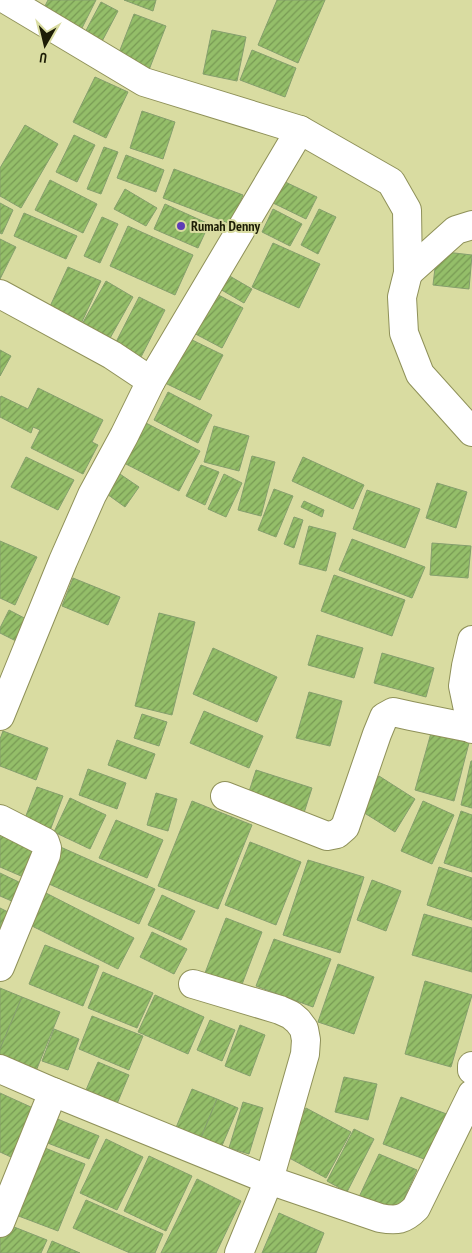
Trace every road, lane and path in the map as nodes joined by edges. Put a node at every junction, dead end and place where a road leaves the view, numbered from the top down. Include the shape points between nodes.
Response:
1 (6, 0) edge
2 (300, 130) junction
3 (472, 224) edge
4 (408, 273) junction
5 (0, 294) edge
6 (150, 381) junction
7 (472, 432) edge
8 (472, 640) edge
9 (0, 716) edge
10 (472, 728) edge
11 (225, 796) dead end
12 (0, 820) edge
13 (0, 968) edge
14 (193, 984) dead end
15 (472, 1066) edge
16 (0, 1069) edge
17 (472, 1070) edge
18 (53, 1092) junction
19 (472, 1094) edge
20 (269, 1180) junction
21 (0, 1223) edge
22 (239, 1253) edge

1 - 2 street via 144,82
2 - 4 street via 391,182 407,210
2 - 6 street
3 - 4 street via 456,230
4 - 7 street via 402,297 404,332 420,374
5 - 6 street via 112,356
6 - 9 street via 92,495
8 - 10 street via 463,686
10 - 11 street via 393,712 384,717 345,827 337,834 327,836
12 - 13 street via 45,842 47,848
14 - 20 street via 280,1010 291,1015 304,1029 304,1060
15 - 17 street
16 - 18 street
18 - 20 street
18 - 21 street
19 - 20 street via 416,1208 408,1216 380,1218
20 - 22 street

